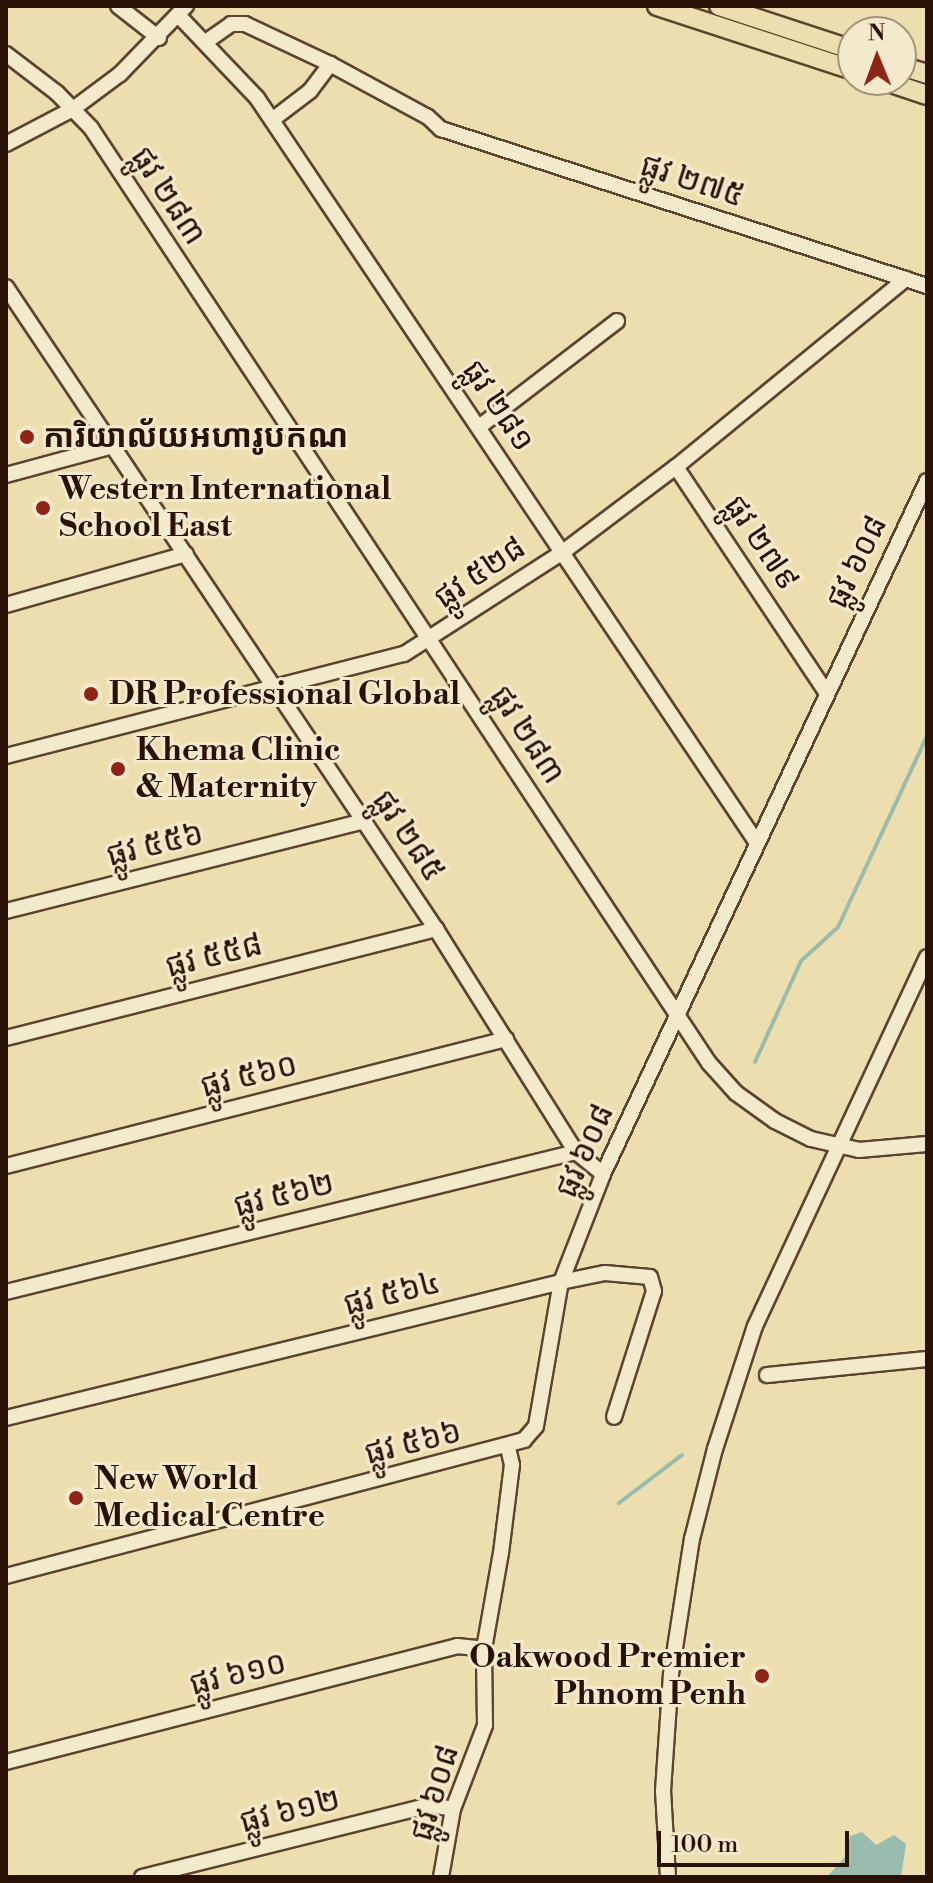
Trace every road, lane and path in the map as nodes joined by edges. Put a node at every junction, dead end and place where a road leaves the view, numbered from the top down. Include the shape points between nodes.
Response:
1 (118, 6) edge
2 (657, 6) edge
3 (719, 6) edge
4 (182, 11) edge
5 (700, 13) edge
6 (159, 38) junction
7 (207, 41) junction
8 (837, 45) edge
9 (6, 54) edge
10 (837, 59) edge
11 (330, 64) junction
12 (833, 64) junction
13 (837, 65) edge
14 (73, 109) junction
15 (272, 120) junction
16 (6, 144) edge
17 (906, 279) junction
18 (927, 286) edge
19 (6, 287) edge
20 (617, 321) dead end
21 (479, 427) junction
22 (113, 446) junction
23 (676, 467) junction
24 (6, 475) edge
25 (927, 481) edge
26 (563, 552) junction
27 (186, 554) junction
28 (6, 605) edge
29 (431, 640) junction
30 (278, 690) junction
31 (825, 690) junction
32 (6, 756) edge
33 (365, 821) junction
34 (755, 840) junction
35 (6, 911) edge
36 (436, 929) junction
37 (927, 957) edge
38 (677, 1015) junction
39 (6, 1038) edge
40 (506, 1039) junction
41 (927, 1144) edge
42 (838, 1146) junction
43 (576, 1152) junction
44 (6, 1166) edge
45 (603, 1174) junction
46 (561, 1282) junction
47 (6, 1292) edge
48 (927, 1359) edge
49 (767, 1375) dead end
50 (614, 1417) dead end
51 (6, 1418) edge
52 (508, 1448) junction
53 (6, 1576) edge
54 (484, 1649) junction
55 (6, 1762) edge
56 (453, 1809) junction
57 (142, 1877) edge
58 (441, 1877) edge
59 (668, 1877) edge

1 - 6 street
2 - 5 main road
3 - 8 main road
4 - 6 street
4 - 7 street, ផ្លូវ ២៨១
5 - 12 main road
6 - 14 street
7 - 11 street, ផ្លូវ ២៧៥ via 231,24 245,24
7 - 15 street, ផ្លូវ ២៨១
9 - 14 street, ផ្លូវ ២៨៣
10 - 12 main road
11 - 15 street via 310,91
11 - 17 street, ផ្លូវ ២៧៥ via 441,129
12 - 13 main road
14 - 16 street
14 - 29 street, ផ្លូវ ២៨៣ via 91,128
15 - 21 street, ផ្លូវ ២៨១
17 - 18 street, ផ្លូវ ២៧៥
17 - 23 street, ផ្លូវ ៥២៨
19 - 22 street, ផ្លូវ ២៨៥
20 - 21 street
21 - 26 street, ផ្លូវ ២៨១
22 - 24 street
22 - 27 street, ផ្លូវ ២៨៥
23 - 26 street, ផ្លូវ ៥២៨
23 - 31 street, ផ្លូវ ២៧៩
25 - 31 street, ផ្លូវ ៦០៨
26 - 29 street, ផ្លូវ ៥២៨
26 - 34 street, ផ្លូវ ២៨១
27 - 28 street
27 - 30 street, ផ្លូវ ២៨៥
29 - 30 street, ផ្លូវ ៥២៨ via 404,654
29 - 38 street, ផ្លូវ ២៨៣
30 - 32 street, ផ្លូវ ៥២៨
30 - 33 street, ផ្លូវ ២៨៥
31 - 34 street, ផ្លូវ ៦០៨
33 - 35 street, ផ្លូវ ៥៥៦
33 - 36 street, ផ្លូវ ២៨៥
34 - 38 street, ផ្លូវ ៦០៨
36 - 39 street, ផ្លូវ ៥៥៨
36 - 40 street, ផ្លូវ ២៨៥
37 - 42 street
38 - 42 street, ផ្លូវ ២៨៣ via 736,1093 775,1121
38 - 45 street, ផ្លូវ ៦០៨
40 - 43 street, ផ្លូវ ២៨៥
40 - 44 street, ផ្លូវ ៥៦០
41 - 42 street, ផ្លូវ ២៨៣ via 859,1150
42 - 59 street via 755,1326 692,1539 671,1674 663,1791
43 - 45 street, ផ្លូវ ២៨៥
43 - 47 street, ផ្លូវ ៥៦២
45 - 46 street, ផ្លូវ ៦០៨
46 - 50 street, ផ្លូវ ៥៦៤ via 605,1273 650,1277 654,1291
46 - 51 street, ផ្លូវ ៥៦៤
46 - 52 street, ផ្លូវ ៦០៨ via 536,1426
48 - 49 street
52 - 53 street, ផ្លូវ ៥៦៦
52 - 54 street, ផ្លូវ ៦០៨ via 512,1465
54 - 55 street, ផ្លូវ ៦១០ via 457,1646
54 - 56 street, ផ្លូវ ៦០៨ via 485,1725
56 - 57 street, ផ្លូវ ៦១២ via 431,1805
56 - 58 street, ផ្លូវ ៦០៨

